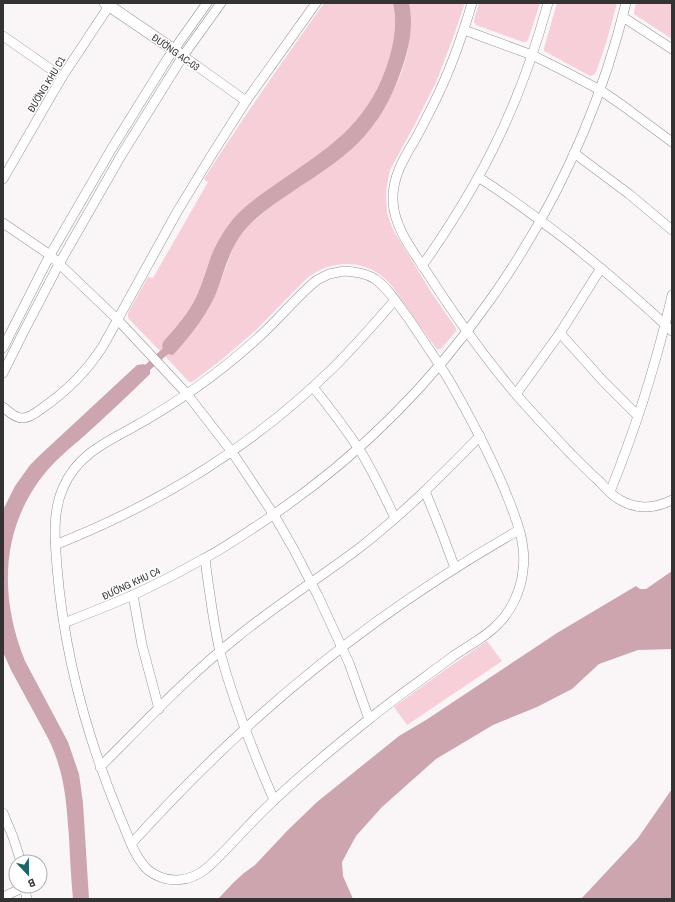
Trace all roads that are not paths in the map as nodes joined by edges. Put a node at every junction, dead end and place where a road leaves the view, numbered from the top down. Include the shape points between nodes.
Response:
1 (207, 3) edge
2 (221, 3) edge
3 (316, 3) edge
4 (472, 3) edge
5 (548, 3) edge
6 (626, 3) edge
7 (108, 4) edge
8 (623, 17) junction
9 (464, 30) junction
10 (3, 36) edge
11 (672, 49) edge
12 (173, 50) junction
13 (532, 55) junction
14 (183, 56) junction
15 (62, 77) junction
16 (600, 90) junction
17 (246, 101) junction
18 (672, 142) edge
19 (574, 153) junction
20 (478, 177) junction
21 (3, 179) edge
22 (541, 220) junction
23 (3, 223) edge
24 (672, 230) edge
25 (50, 256) junction
26 (59, 264) junction
27 (422, 266) junction
28 (601, 268) junction
29 (672, 295) edge
30 (395, 300) junction
31 (117, 319) junction
32 (665, 324) junction
33 (672, 331) edge
34 (467, 332) junction
35 (560, 333) junction
36 (3, 348) edge
37 (440, 365) junction
38 (3, 373) edge
39 (313, 387) junction
40 (187, 394) junction
41 (516, 394) junction
42 (3, 407) edge
43 (638, 416) junction
44 (480, 436) junction
45 (358, 448) junction
46 (232, 452) junction
47 (425, 491) junction
48 (610, 492) junction
49 (672, 500) edge
50 (274, 515) junction
51 (395, 518) junction
52 (519, 530) junction
53 (55, 545) junction
54 (205, 559) junction
55 (456, 568) junction
56 (311, 582) junction
57 (133, 595) junction
58 (64, 623) junction
59 (342, 647) junction
60 (220, 651) junction
61 (159, 709) junction
62 (369, 719) junction
63 (245, 729) junction
64 (100, 767) junction
65 (274, 800) junction
66 (3, 814) edge
67 (131, 844) junction
68 (19, 854) edge

1 - 12 street
2 - 14 street
3 - 17 street
4 - 9 street
5 - 13 street
6 - 8 street, ĐƯỜNG KHU C4
7 - 12 street, ĐƯỜNG AC-03
7 - 15 street, ĐƯỜNG KHU C1
8 - 11 street
8 - 16 street, ĐƯỜNG KHU C4
9 - 13 street
9 - 27 street via 434,102 399,169 393,187 396,220
10 - 15 street
12 - 14 street, ĐƯỜNG AC-03
12 - 25 street via 112,148
13 - 16 street
13 - 20 street via 501,132
14 - 17 street, ĐƯỜNG AC-03
14 - 26 street
15 - 21 street, ĐƯỜNG KHU C1
16 - 18 street
16 - 19 street, ĐƯỜNG KHU C4
17 - 31 street via 181,206
19 - 22 street, ĐƯỜNG KHU C4
19 - 24 street
20 - 22 street
20 - 27 street
22 - 28 street
22 - 34 street, ĐƯỜNG KHU C4 via 507,276
23 - 25 street
25 - 26 street
25 - 36 street
26 - 31 street
26 - 38 street
27 - 34 street
28 - 32 street
28 - 35 street
29 - 32 street
30 - 37 street
30 - 39 street
30 - 40 street via 376,280 358,272 344,271 323,277 312,284 251,344
31 - 40 street
31 - 42 street via 91,363 49,404 22,418
32 - 33 street
32 - 43 street
34 - 37 street, ĐƯỜNG KHU C4
34 - 41 street
35 - 41 street
35 - 43 street
37 - 44 street
37 - 45 street, ĐƯỜNG KHU C4
39 - 45 street
39 - 46 street
40 - 46 street
40 - 53 street via 95,449 78,465 60,495 54,524
41 - 48 street
43 - 48 street
44 - 47 street
44 - 52 street
45 - 50 street, ĐƯỜNG KHU C4 via 318,483
45 - 51 street
46 - 50 street
46 - 53 street via 154,500 107,524
47 - 51 street
47 - 55 street
48 - 49 street via 624,502 643,507 656,506
50 - 54 street, ĐƯỜNG KHU C4
50 - 56 street
51 - 56 street via 359,548
52 - 55 street
52 - 62 street via 524,554 523,571 516,597 504,618 483,637
53 - 58 street
54 - 57 street, ĐƯỜNG KHU C4
54 - 60 street
55 - 59 street
56 - 59 street
56 - 60 street
57 - 58 street, ĐƯỜNG KHU C4
57 - 61 street via 142,645
58 - 64 street via 79,696
59 - 62 street
59 - 63 street
60 - 61 street
60 - 63 street
61 - 64 street
62 - 65 street
63 - 65 street
63 - 67 street
64 - 67 street
65 - 67 street via 207,868 186,879 169,879 153,873 141,861
66 - 68 street via 14,836

